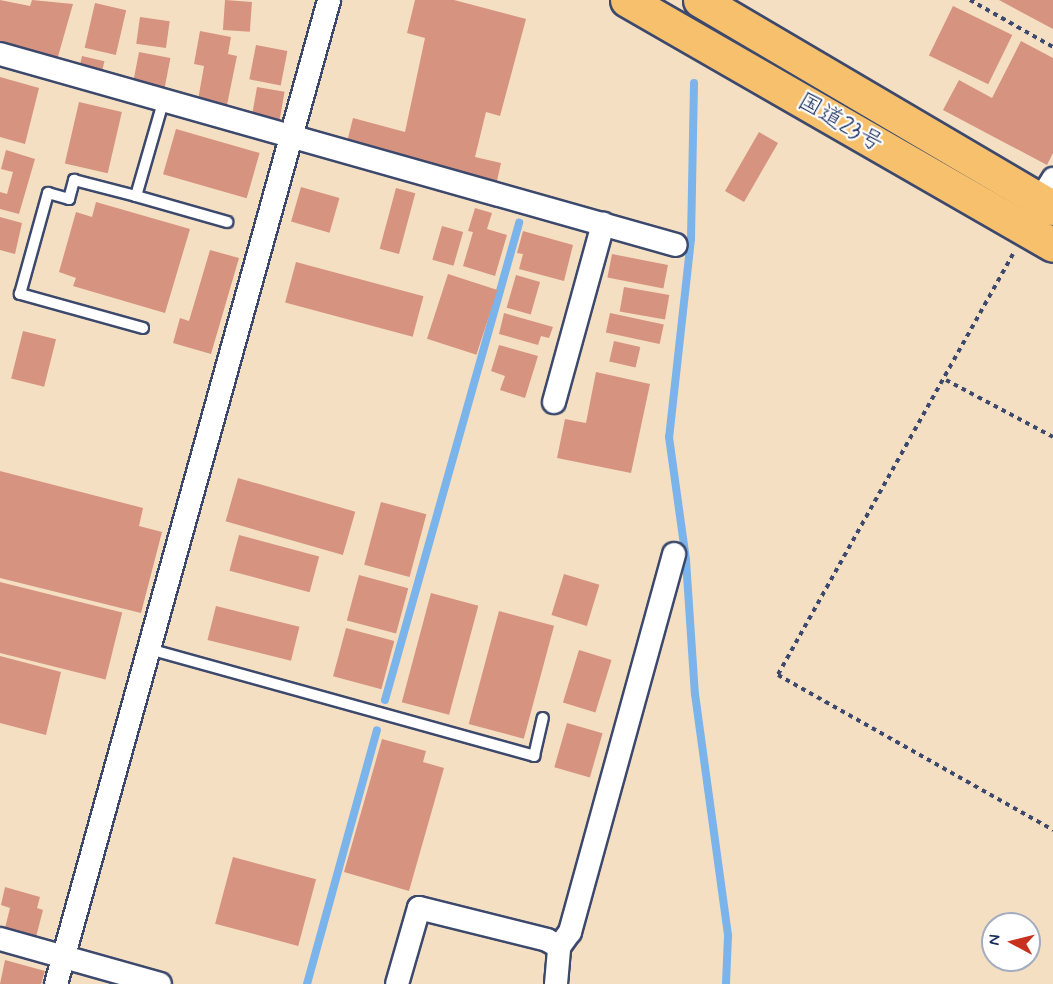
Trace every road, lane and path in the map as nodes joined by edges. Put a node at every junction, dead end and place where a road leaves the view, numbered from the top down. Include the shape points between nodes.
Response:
1 (329, 0) edge
2 (627, 0) edge
3 (970, 0) edge
4 (710, 3) edge
5 (1053, 46) edge
6 (0, 54) edge
7 (164, 99) junction
8 (292, 137) junction
9 (136, 196) junction
10 (1049, 196) edge
11 (227, 222) dead end
12 (603, 224) junction
13 (1040, 238) edge
14 (676, 245) dead end
15 (143, 328) dead end
16 (946, 380) junction
17 (554, 402) dead end
18 (1053, 438) edge
19 (674, 554) dead end
20 (149, 649) junction
21 (543, 718) dead end
22 (1053, 830) edge
23 (0, 939) edge
24 (559, 947) junction
25 (63, 957) junction
26 (56, 984) edge
27 (160, 984) edge
28 (397, 984) edge
29 (556, 984) edge

1 - 8 street
2 - 13 highway, 国道23号
3 - 5 path
4 - 10 highway, 国道23号
6 - 7 street
7 - 8 street
7 - 9 lane
8 - 12 street
8 - 20 street
9 - 11 lane
9 - 15 lane via 74,180 69,199 48,193 20,294
12 - 14 street
12 - 17 street
13 - 16 path
16 - 18 path
16 - 22 path via 778,675
19 - 24 street via 570,932
20 - 21 lane via 534,756
20 - 25 street
23 - 25 street
24 - 28 street via 547,940 419,908
24 - 29 street
25 - 26 street
25 - 27 street

